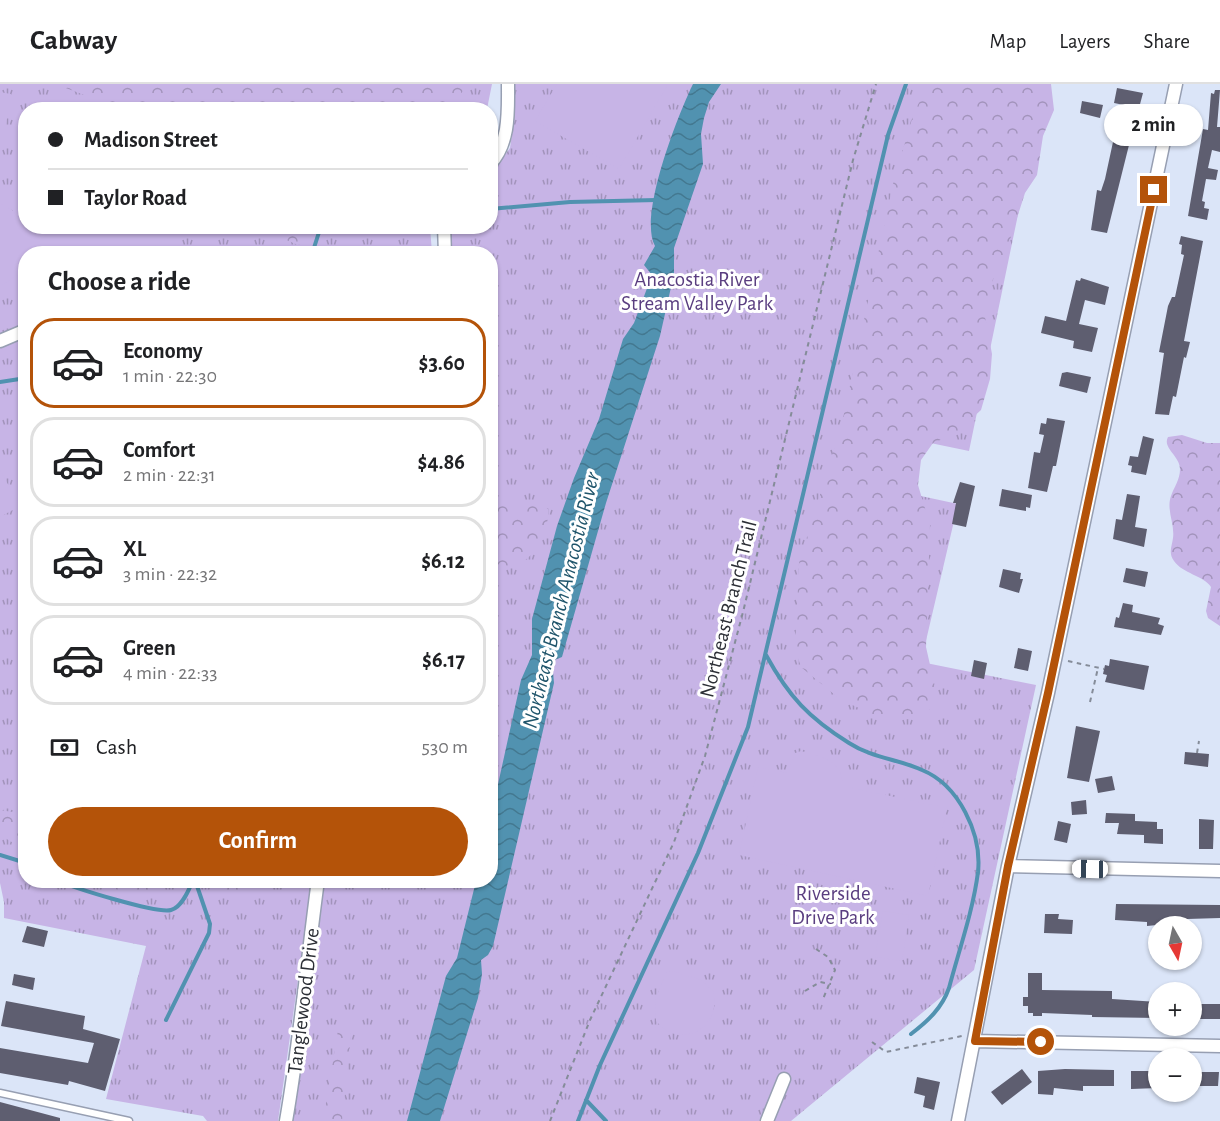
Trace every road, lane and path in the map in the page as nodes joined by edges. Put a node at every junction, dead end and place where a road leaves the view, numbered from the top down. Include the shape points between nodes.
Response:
1 (508, 84) edge
2 (876, 84) edge
3 (1176, 84) edge
4 (498, 153) edge
5 (18, 333) edge
6 (0, 341) edge
7 (1068, 661) dead end
8 (1098, 668) junction
9 (1104, 669) dead end
10 (1090, 702) dead end
11 (1199, 741) dead end
12 (1197, 753) dead end
13 (1008, 866) junction
14 (1220, 871) edge
15 (317, 888) edge
16 (816, 949) dead end
17 (831, 984) junction
18 (805, 991) dead end
19 (823, 999) dead end
20 (976, 1037) junction
21 (872, 1042) dead end
22 (1220, 1046) edge
23 (784, 1079) dead end
24 (0, 1093) edge
25 (95, 1118) edge
26 (129, 1121) edge
27 (286, 1121) edge
28 (550, 1121) edge
29 (767, 1121) edge
30 (958, 1121) edge

1 - 4 street via 505,133
2 - 28 path, Northeast Branch Trail via 853,160 705,756 674,842 590,1020
3 - 13 street
5 - 6 street
7 - 8 path
8 - 9 path
8 - 10 path
11 - 12 path
13 - 14 street
13 - 20 street
15 - 27 street, Tanglewood Drive
16 - 17 path via 832,963
17 - 18 path via 820,982
17 - 19 path
20 - 21 path via 886,1052
20 - 22 street
20 - 30 street
23 - 29 street
24 - 25 lane
25 - 26 lane

